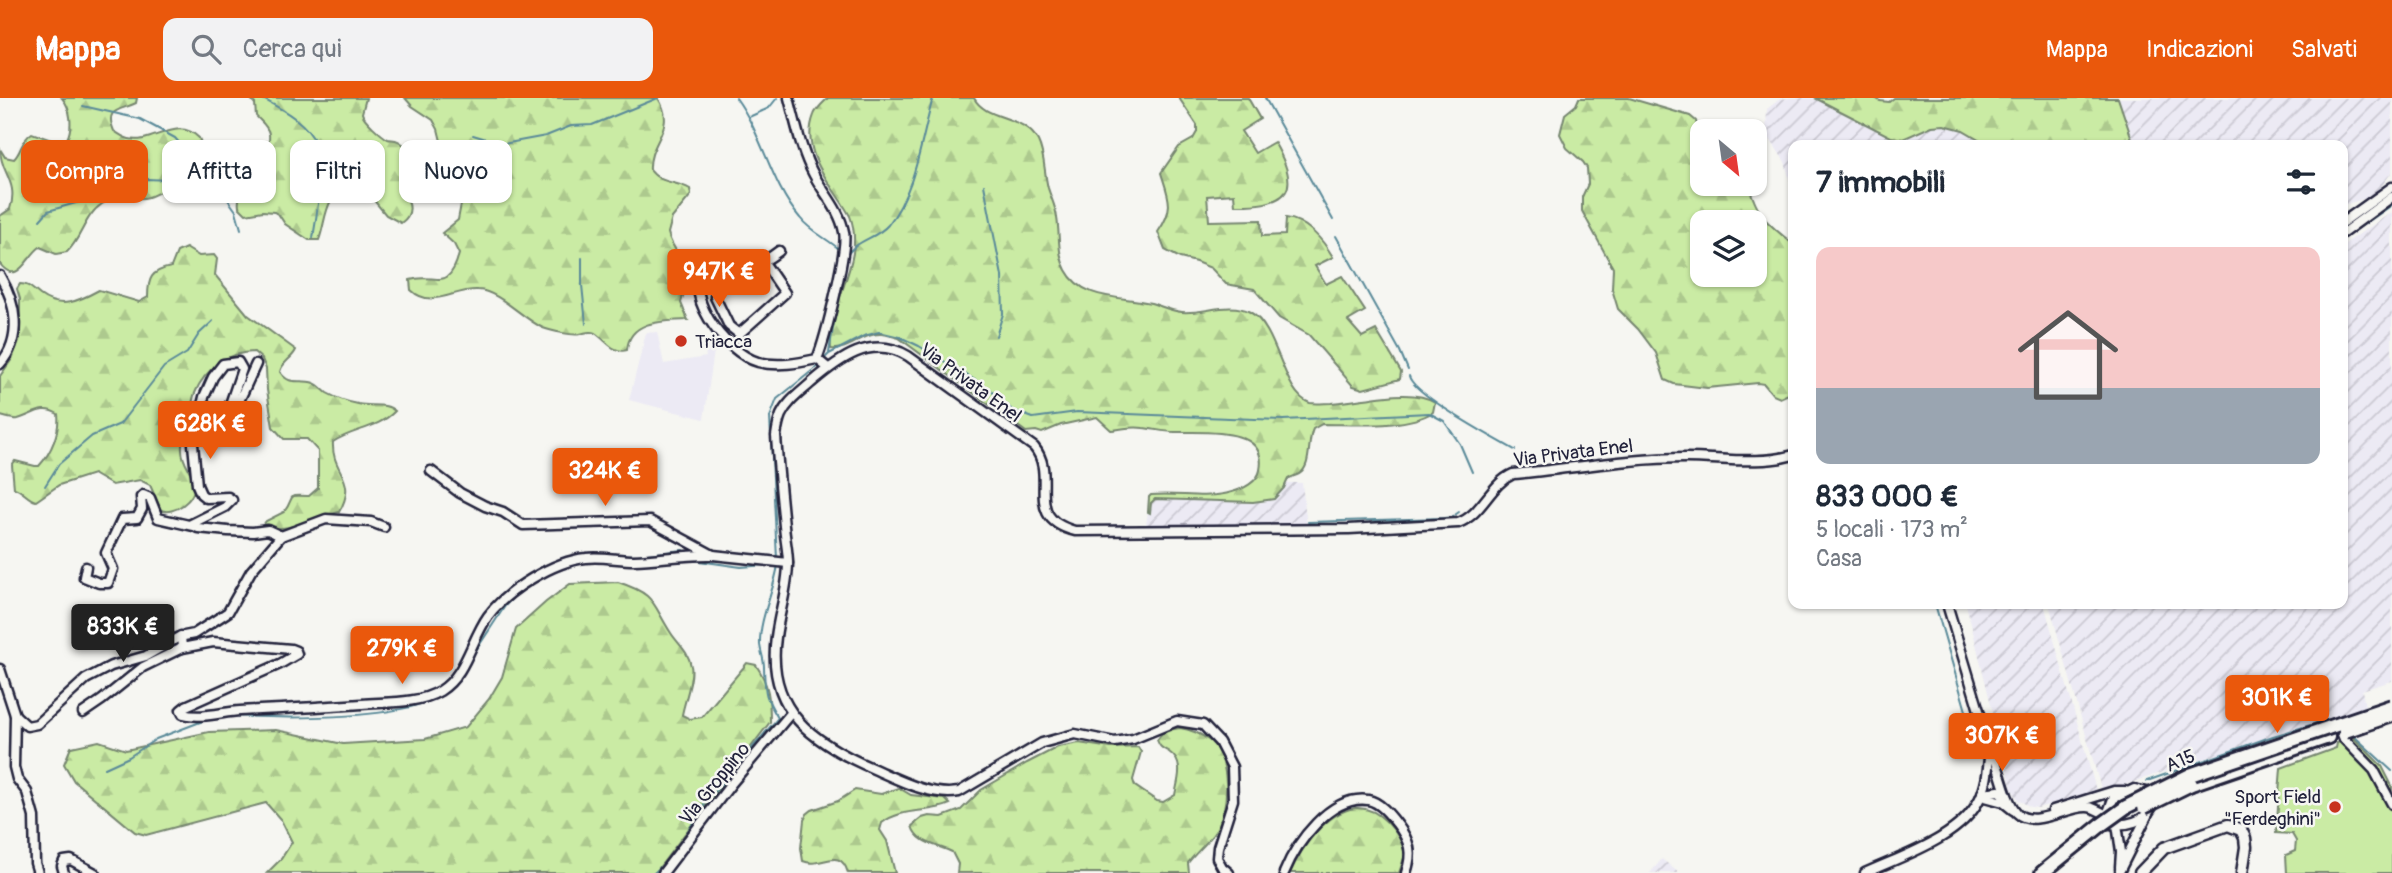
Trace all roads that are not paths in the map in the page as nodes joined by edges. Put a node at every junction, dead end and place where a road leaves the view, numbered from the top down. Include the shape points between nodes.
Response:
1 (789, 98) edge
2 (2392, 187) edge
3 (2392, 197) edge
4 (2348, 218) edge
5 (2348, 230) edge
6 (779, 251) dead end
7 (764, 261) junction
8 (0, 276) edge
9 (715, 298) dead end
10 (822, 363) junction
11 (0, 364) edge
12 (256, 364) dead end
13 (1788, 456) edge
14 (431, 471) dead end
15 (193, 526) junction
16 (384, 527) dead end
17 (281, 536) junction
18 (713, 555) junction
19 (781, 562) junction
20 (86, 567) dead end
21 (1949, 609) edge
22 (181, 636) junction
23 (182, 648) junction
24 (0, 669) edge
25 (2392, 706) edge
26 (83, 713) dead end
27 (791, 713) junction
28 (15, 715) junction
29 (2392, 716) edge
30 (2340, 729) junction
31 (1990, 747) junction
32 (2171, 788) junction
33 (2128, 791) junction
34 (2147, 792) junction
35 (1982, 794) junction
36 (2011, 804) junction
37 (2392, 804) edge
38 (2150, 811) junction
39 (2017, 813) junction
40 (2034, 818) junction
41 (2107, 824) junction
42 (2075, 850) junction
43 (2120, 871) edge
44 (38, 873) edge
45 (64, 873) edge
46 (95, 873) edge
47 (663, 873) edge
48 (1229, 873) edge
49 (1284, 873) edge
50 (1406, 873) edge
51 (1865, 873) edge
52 (2042, 873) edge
53 (2055, 873) edge
54 (2140, 873) edge
55 (2242, 873) edge

1 - 10 street via 802,152 838,213 845,235
2 - 4 street
3 - 5 street
6 - 7 street
7 - 9 street via 785,293 739,334 729,326
7 - 10 street via 736,271 715,260 706,265 698,284 707,316 731,348 751,359 786,365
8 - 11 street via 10,294 15,323 12,342
10 - 13 street, Via Privata Enel via 866,348 890,347 908,356 1034,447 1042,461 1045,511 1062,528 1075,531 1349,529 1458,523 1513,474 1644,459
10 - 19 street, Via Privata Enel via 778,424
12 - 15 street via 228,425 225,419 242,369 239,362 223,364 204,397 193,444 197,485 206,498 232,500 192,522
14 - 18 street via 460,493 523,525 650,521
15 - 17 street via 268,530
15 - 20 street via 158,517 150,498 143,495 140,515 122,519 106,553 113,569 108,583 84,578
16 - 17 street via 326,519
17 - 22 street via 251,571 228,612 201,630
18 - 19 street
18 - 23 street via 588,558 547,571 504,598 474,639 459,673 425,698 191,717 181,710 297,654 291,649 213,642
19 - 27 street, Via Privata Enel via 774,653 777,680
21 - 31 street
22 - 23 street
22 - 28 street via 146,656 86,679 37,724 27,726
23 - 26 street via 143,667
24 - 28 street
25 - 41 highway, A15 / A15, bridge via 2190,775 2126,807
27 - 47 street, Via Groppino
27 - 48 street, Via Privata Enel via 850,759 930,791 949,794 960,792 1042,743 1075,734 1115,742 1177,721 1203,725 1231,767 1233,800 1217,858
28 - 44 street via 14,767 34,817
29 - 30 street
29 - 41 highway, A15 / A15, bridge via 2191,784
30 - 32 street
30 - 37 street via 2374,771
31 - 35 street
31 - 36 street
32 - 34 street
32 - 38 street
33 - 34 street
33 - 40 street via 2114,791
33 - 41 street via 2113,799
34 - 38 street
35 - 36 street via 1998,791
35 - 39 street
35 - 51 street via 1956,828
36 - 39 street
38 - 41 street via 2126,826
38 - 43 street
39 - 40 street
40 - 41 street via 2087,807
41 - 42 highway, A15 / A15
41 - 43 street via 2121,852
42 - 52 highway, A15
42 - 53 highway, A15
45 - 46 street via 64,862 71,860
49 - 50 street via 1319,820 1343,804 1369,800 1392,818 1410,844
54 - 55 main road via 2164,848 2228,825 2241,830 2245,838

